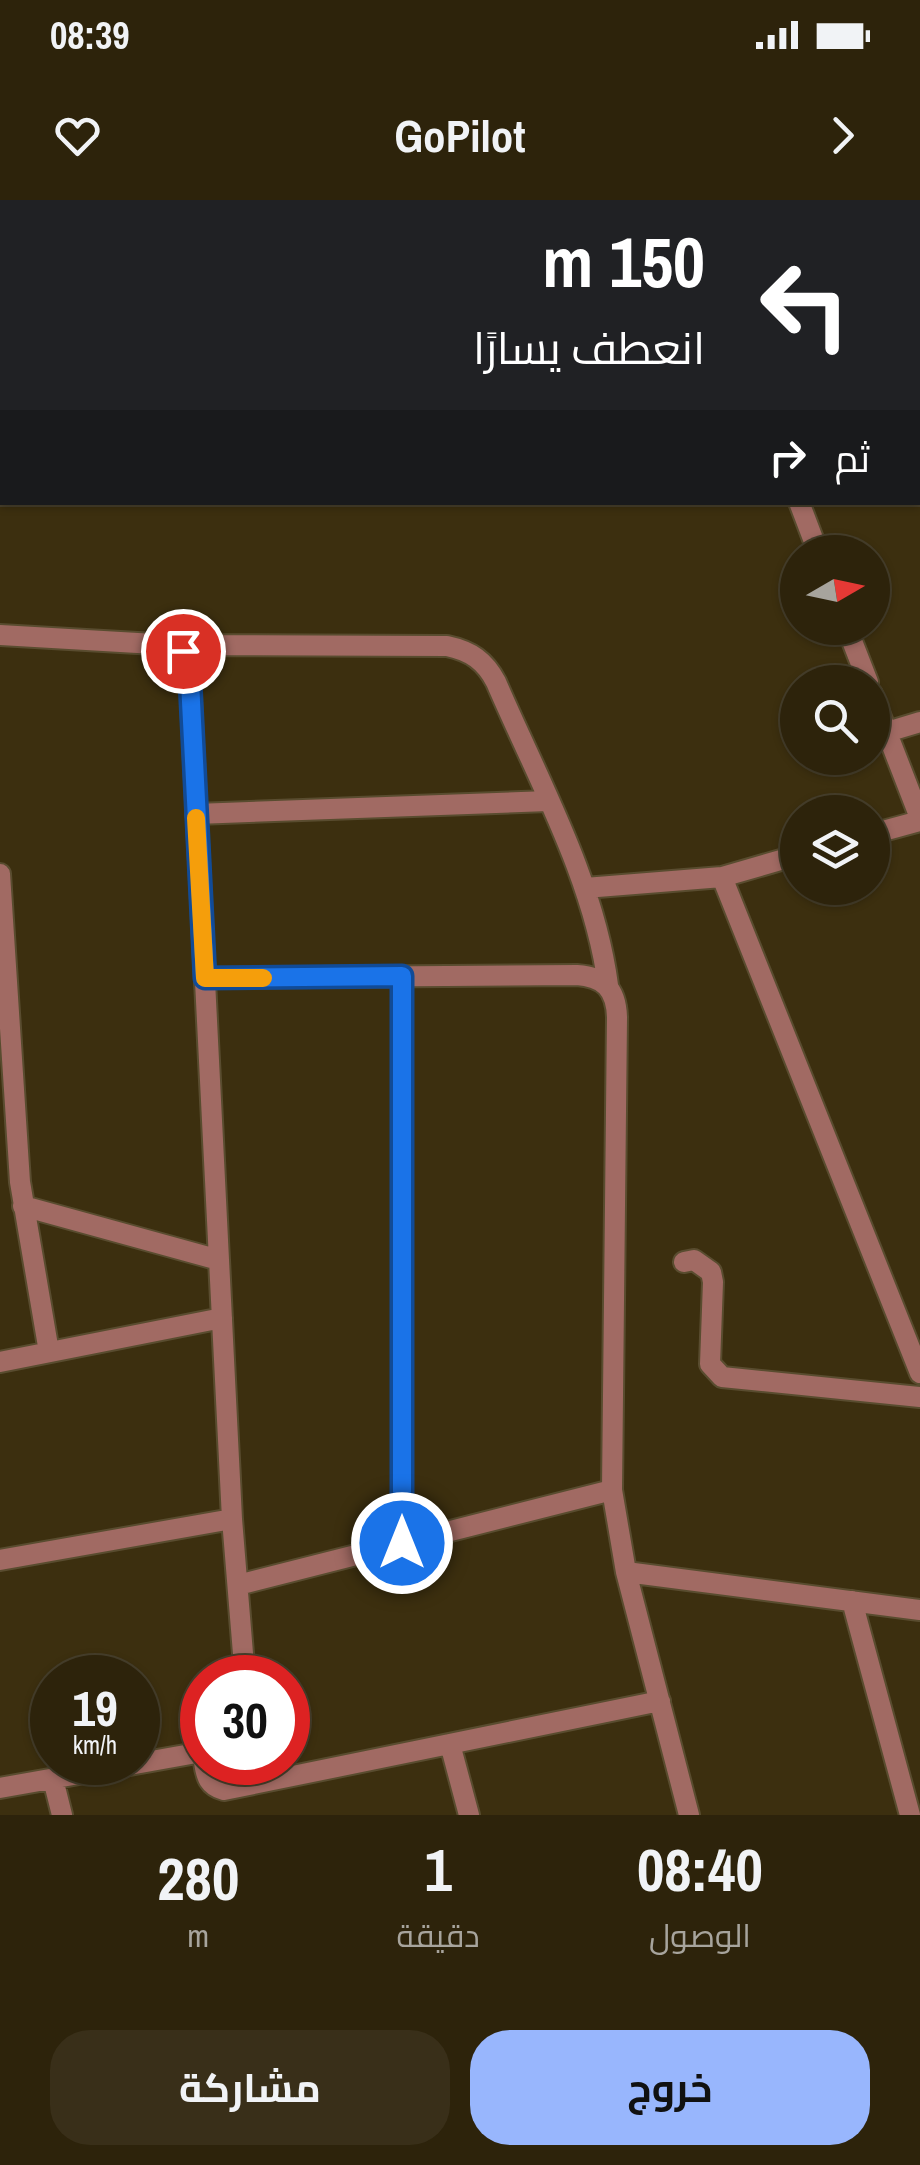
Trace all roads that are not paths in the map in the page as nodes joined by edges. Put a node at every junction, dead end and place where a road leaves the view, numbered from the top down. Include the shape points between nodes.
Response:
1 (800, 505) edge
2 (812, 535) edge
3 (0, 635) edge
4 (172, 645) junction
5 (920, 722) edge
6 (890, 731) edge
7 (890, 740) edge
8 (548, 802) junction
9 (196, 814) junction
10 (920, 819) edge
11 (890, 828) edge
12 (780, 860) edge
13 (0, 874) edge
14 (722, 876) junction
15 (585, 888) junction
16 (402, 976) junction
17 (205, 978) junction
18 (608, 986) junction
19 (10, 1184) edge
20 (23, 1206) junction
21 (219, 1260) junction
22 (684, 1262) dead end
23 (222, 1318) junction
24 (49, 1352) junction
25 (0, 1362) edge
26 (920, 1373) edge
27 (920, 1396) edge
28 (612, 1490) junction
29 (232, 1518) junction
30 (402, 1543) junction
31 (0, 1560) edge
32 (626, 1572) junction
33 (238, 1585) junction
34 (852, 1601) junction
35 (920, 1610) edge
36 (243, 1655) edge
37 (660, 1701) junction
38 (450, 1744) junction
39 (310, 1772) edge
40 (30, 1783) edge
41 (54, 1785) edge
42 (212, 1785) edge
43 (249, 1785) edge
44 (0, 1788) edge
45 (62, 1815) edge
46 (469, 1815) edge
47 (689, 1815) edge
48 (910, 1815) edge

1 - 2 street
3 - 4 street
4 - 8 street via 463,649 489,668
4 - 9 street via 189,662
5 - 6 street
7 - 10 street
8 - 9 street
8 - 15 street
9 - 17 street
10 - 11 street
12 - 14 street
13 - 19 street
14 - 15 street
14 - 26 street
15 - 18 street
16 - 17 street
16 - 18 street via 576,976
16 - 30 street
17 - 21 street
18 - 28 street via 617,1017
19 - 20 street
20 - 21 street
20 - 24 street
21 - 23 street
22 - 27 street via 694,1260 711,1272 710,1364 722,1377
23 - 24 street
23 - 29 street
24 - 25 street
28 - 30 street
28 - 32 street
29 - 31 street
29 - 33 street
30 - 33 street
32 - 34 street
32 - 37 street
33 - 36 street
34 - 35 street
34 - 48 street
37 - 38 street
37 - 47 street
38 - 39 street
38 - 46 street
40 - 44 street
41 - 45 street
42 - 43 street

